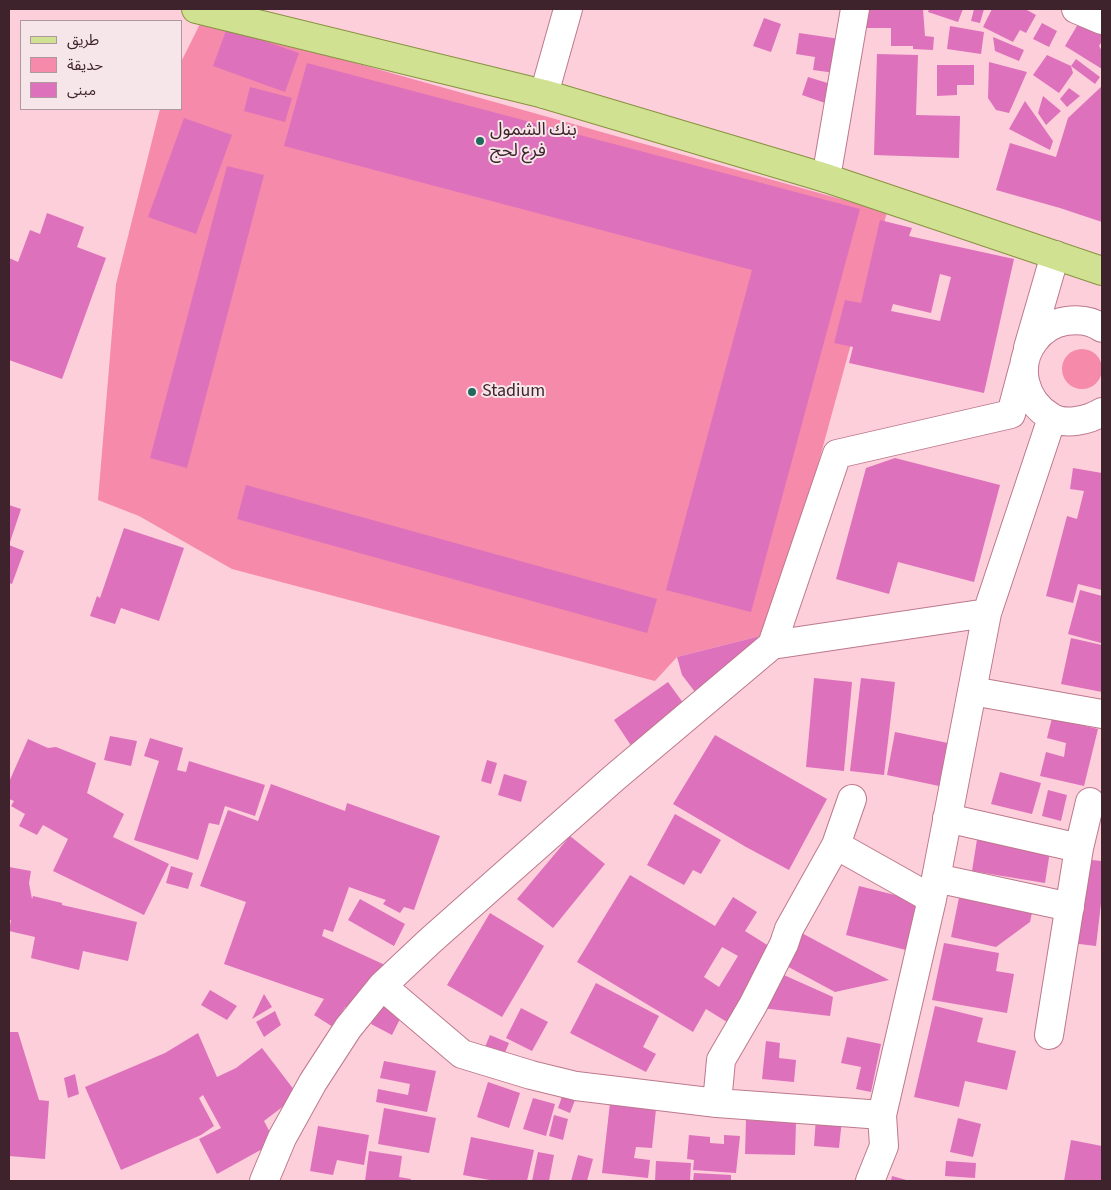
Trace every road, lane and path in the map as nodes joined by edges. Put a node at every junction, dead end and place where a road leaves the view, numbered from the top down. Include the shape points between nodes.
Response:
1 (196, 9) edge
2 (568, 9) edge
3 (855, 9) edge
4 (1076, 9) edge
5 (1102, 20) edge
6 (544, 94) junction
7 (826, 178) junction
8 (1055, 255) junction
9 (1102, 271) edge
10 (1102, 328) edge
11 (1026, 359) junction
12 (1052, 418) junction
13 (1099, 419) edge
14 (987, 613) junction
15 (772, 645) junction
16 (972, 691) junction
17 (1102, 714) edge
18 (852, 799) dead end
19 (1090, 802) dead end
20 (948, 818) junction
21 (836, 845) junction
22 (1079, 848) junction
23 (934, 888) junction
24 (1070, 907) junction
25 (382, 986) junction
26 (1049, 1035) dead end
27 (717, 1103) junction
28 (882, 1115) junction
29 (264, 1181) edge
30 (870, 1181) edge

1 - 6 main road
2 - 6 street
3 - 7 street
4 - 5 street
6 - 7 main road
7 - 8 main road
8 - 9 main road
8 - 11 street
10 - 11 street via 1096,323 1077,319 1057,322 1040,333
11 - 12 street via 1026,388 1037,406
11 - 15 street via 1011,414 837,454
12 - 13 street via 1072,422
12 - 14 street
14 - 15 street
14 - 16 street
15 - 25 street via 614,778
16 - 17 street
16 - 20 street
18 - 21 street
19 - 22 street
20 - 22 street
20 - 23 street
21 - 23 street
21 - 27 street via 721,1060
22 - 24 street
23 - 24 street
23 - 28 street
24 - 26 street
25 - 27 street via 462,1054 531,1076 576,1086
25 - 29 street via 348,1028 313,1082 282,1138
27 - 28 street
28 - 30 street via 884,1146

